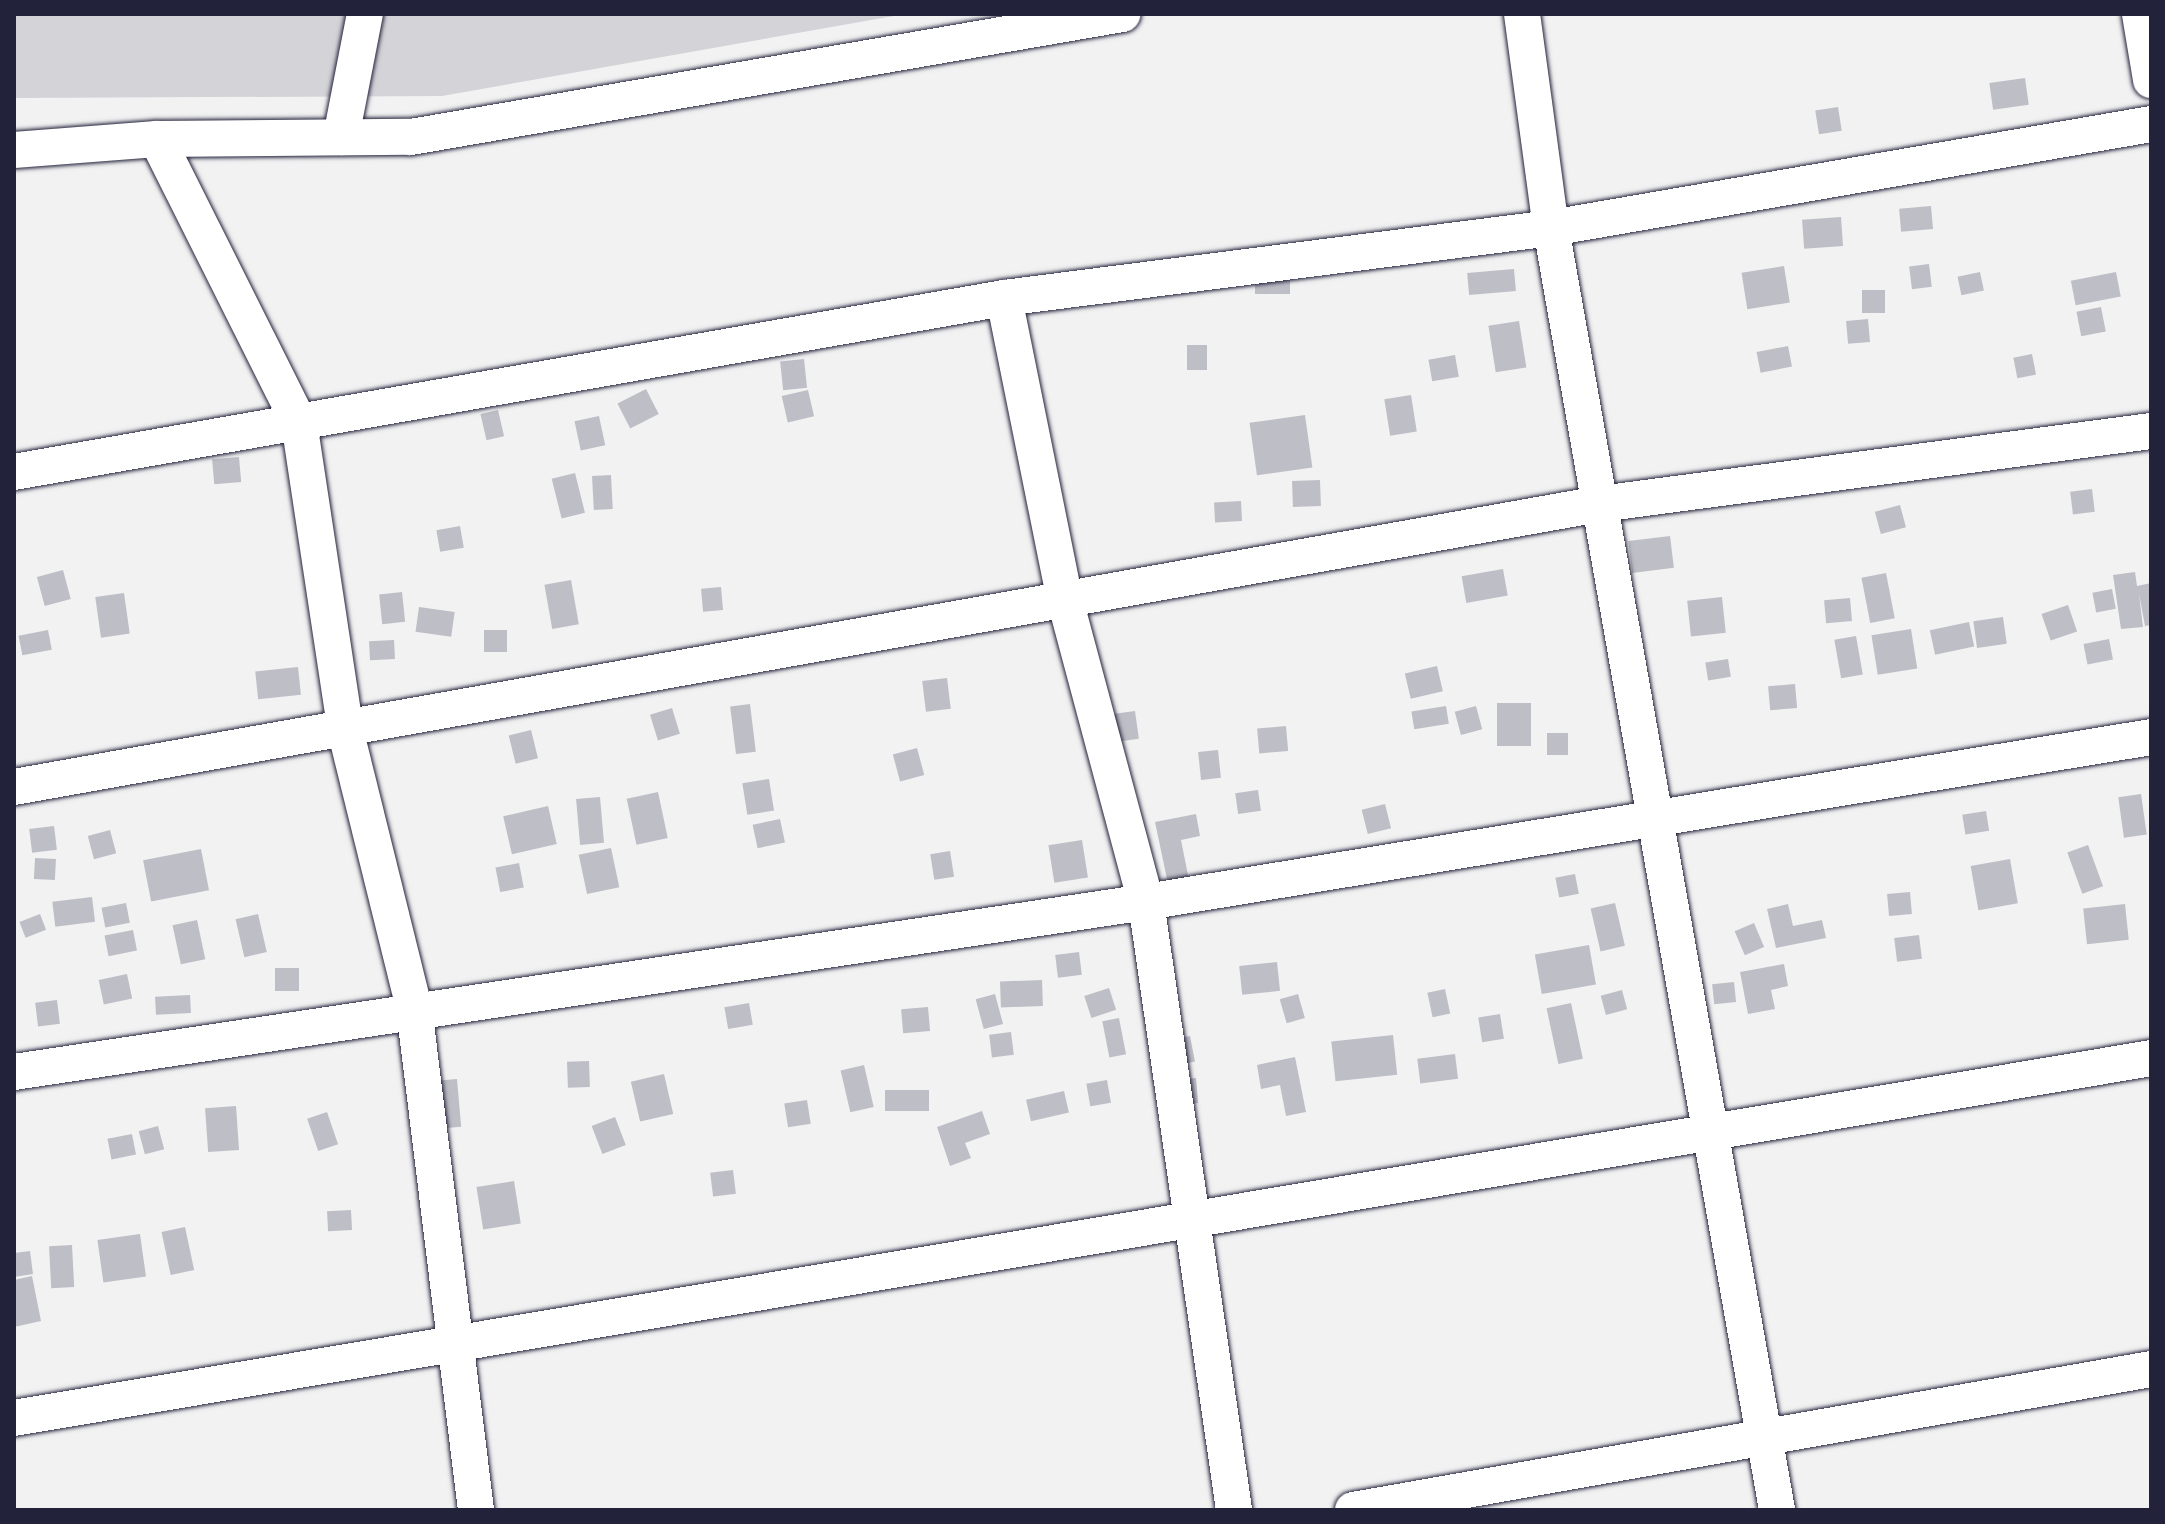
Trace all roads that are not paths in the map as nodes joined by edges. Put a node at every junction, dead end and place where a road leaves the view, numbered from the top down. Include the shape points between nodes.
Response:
1 (365, 14) edge
2 (1122, 14) edge
3 (1522, 14) edge
4 (2140, 14) edge
5 (2151, 80) edge
6 (2151, 124) edge
7 (341, 137) junction
8 (157, 139) junction
9 (14, 150) edge
10 (1551, 228) junction
11 (1004, 298) junction
12 (299, 422) junction
13 (2151, 431) edge
14 (14, 472) edge
15 (1600, 504) junction
16 (1065, 600) junction
17 (346, 733) junction
18 (2151, 737) edge
19 (14, 787) edge
20 (1659, 820) junction
21 (1146, 902) junction
22 (414, 1008) junction
23 (2151, 1058) edge
24 (14, 1072) edge
25 (1711, 1135) junction
26 (1196, 1223) junction
27 (451, 1347) junction
28 (2151, 1369) edge
29 (14, 1418) edge
30 (1765, 1437) junction
31 (476, 1510) edge
32 (1234, 1510) edge
33 (1353, 1510) edge
34 (1777, 1510) edge

1 - 7 street
2 - 7 street via 411,137
3 - 10 street
4 - 5 street
6 - 10 street
7 - 8 street
8 - 9 street
8 - 12 street
10 - 11 street
10 - 15 street
11 - 12 street
11 - 16 street
12 - 14 street
12 - 17 street
13 - 15 street
15 - 16 street
15 - 20 street
16 - 17 street
16 - 21 street
17 - 19 street
17 - 22 street
18 - 20 street
20 - 21 street
20 - 25 street
21 - 22 street
21 - 26 street
22 - 24 street
22 - 27 street
23 - 25 street
25 - 26 street
25 - 30 street
26 - 27 street
26 - 32 street
27 - 29 street
27 - 31 street
28 - 30 street
30 - 33 street
30 - 34 street

